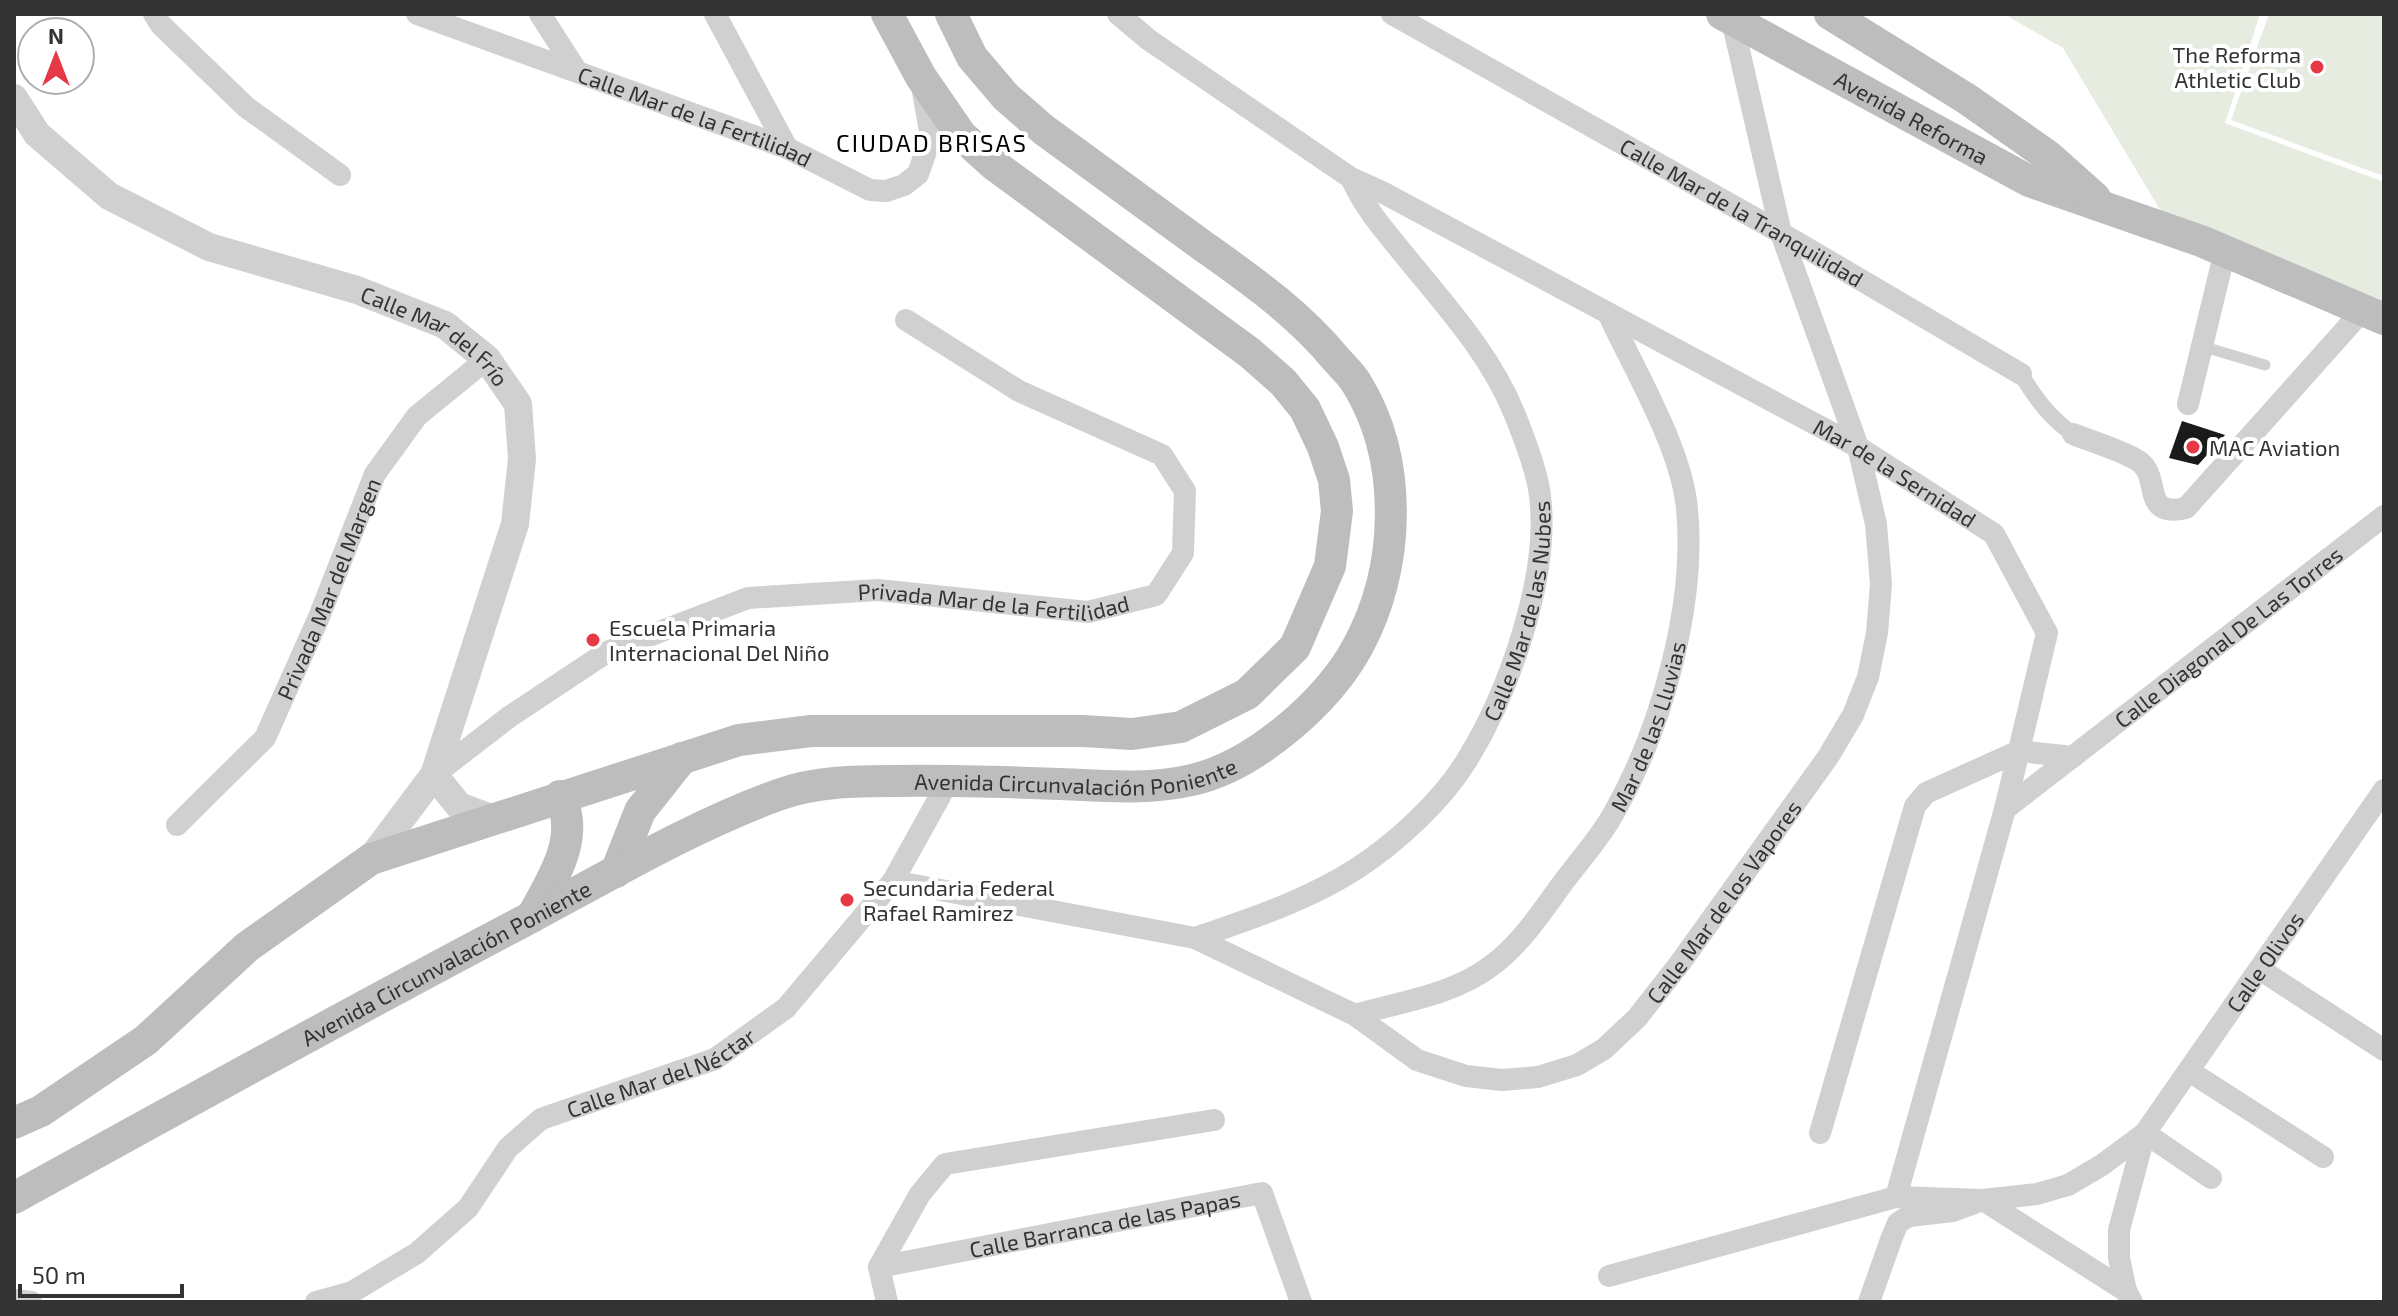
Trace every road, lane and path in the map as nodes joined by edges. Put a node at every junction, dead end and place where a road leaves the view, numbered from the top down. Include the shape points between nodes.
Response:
1 (154, 14) edge
2 (417, 14) edge
3 (540, 14) edge
4 (715, 14) edge
5 (887, 14) edge
6 (951, 14) edge
7 (1118, 14) edge
8 (1392, 14) edge
9 (1830, 14) edge
10 (1727, 17) edge
11 (576, 70) junction
12 (921, 77) junction
13 (14, 98) edge
14 (787, 148) junction
15 (340, 175) dead end
16 (1351, 178) junction
17 (2106, 208) junction
18 (1781, 233) junction
19 (2225, 251) junction
20 (1608, 313) junction
21 (2373, 314) edge
22 (906, 320) dead end
23 (2201, 346) junction
24 (487, 359) junction
25 (2265, 365) dead end
26 (2021, 374) joint
27 (2188, 404) dead end
28 (2073, 434) joint
29 (1858, 447) junction
30 (2384, 516) edge
31 (2019, 751) junction
32 (2073, 757) junction
33 (682, 758) junction
34 (434, 775) junction
35 (949, 780) junction
36 (2384, 790) edge
37 (560, 796) junction
38 (2005, 809) junction
39 (494, 819) junction
40 (177, 825) dead end
41 (371, 859) junction
42 (616, 872) junction
43 (893, 881) junction
44 (532, 917) junction
45 (1195, 938) junction
46 (2261, 970) junction
47 (1355, 1015) junction
48 (2384, 1050) edge
49 (2189, 1071) junction
50 (1214, 1120) dead end
51 (14, 1123) edge
52 (1820, 1133) dead end
53 (2145, 1133) junction
54 (2323, 1157) dead end
55 (2211, 1178) dead end
56 (1896, 1197) junction
57 (14, 1198) edge
58 (1983, 1200) junction
59 (879, 1267) junction
60 (1609, 1276) dead end
61 (2129, 1297) edge
62 (14, 1300) edge
63 (31, 1302) edge
64 (316, 1302) edge
65 (887, 1302) edge
66 (1301, 1302) edge
67 (1869, 1302) edge

1 - 15 street via 246,107
2 - 11 street, Calle Mar de la Fertilidad
3 - 11 street
4 - 14 street
5 - 12 main road, Avenida Circunvalación Poniente
6 - 35 main road, Avenida Circunvalación Poniente via 972,57 1006,97 1290,309 1324,344 1357,383 1375,425 1387,468 1391,513 1388,570 1365,635 1346,669 1267,744 1197,779 1152,787
7 - 16 street, Calle Mar de las Nubes
8 - 18 street, Calle Mar de la Tranquilidad
9 - 17 main road, Avenida Reforma via 1967,99 2048,156
10 - 17 main road, Avenida Reforma via 2029,181
10 - 18 street, Calle Mar de los Vapores
11 - 14 street, Calle Mar de la Fertilidad
12 - 14 street, Calle Mar de la Fertilidad via 931,137 918,174 904,185 870,190
12 - 33 main road, Avenida Circunvalación Poniente via 961,135 993,164 1283,382 1305,409 1334,480 1337,511 1330,566 1295,647 1247,694 1181,727 1132,734 811,731 739,740
13 - 24 street, Calle Mar del Frío via 37,134 109,196 209,247 357,290 445,325
16 - 20 street, Mar de la Sernidad
16 - 45 street, Calle Mar de las Nubes via 1364,205 1479,347 1515,414 1540,495 1540,554 1501,696 1466,762 1422,816 1343,876 1281,909
17 - 19 main road, Avenida Reforma
18 - 26 street, Calle Mar de la Tranquilidad
18 - 29 street, Calle Mar de los Vapores
19 - 21 main road, Avenida Reforma
19 - 23 street
20 - 29 street, Mar de la Sernidad
20 - 47 street, Mar de las Lluvias via 1677,460 1687,507 1688,558 1678,636 1659,710 1613,815 1523,937 1458,986
21 - 28 street via 2186,508 2161,507 2153,498 2147,470 2138,461
22 - 34 street, Privada Mar de la Fertilidad via 1019,391 1162,455 1185,491 1183,553 1156,595 1088,612 878,590 748,598 607,652
23 - 25 lane
23 - 27 street
24 - 34 street, Calle Mar del Frío via 518,404 522,459 515,524
24 - 40 street, Privada Mar del Margen via 417,416 375,474 265,738
26 - 28 street, Calle Mar de la Tranquilidad via 2049,414
29 - 31 street, Mar de la Sernidad via 1994,534 2047,633
29 - 47 street, Calle Mar de los Vapores via 1876,524 1881,584 1868,677 1828,757 1637,1018 1604,1049 1577,1065 1538,1077 1502,1080 1466,1076 1417,1060
30 - 32 street, Calle Diagonal De Las Torres
31 - 32 street
31 - 38 street, Mar de la Sernidad
31 - 52 street via 1926,793 1915,806
32 - 38 street, Calle Diagonal De Las Torres
33 - 37 main road, Avenida Circunvalación Poniente
33 - 42 main road via 640,811
34 - 39 street via 459,806
34 - 41 street, Calle Mar del Frío
35 - 42 main road, Avenida Circunvalación Poniente via 842,781 782,793
35 - 43 street, Calle Mar del Néctar
36 - 46 street, Calle Olivos
37 - 39 main road, Avenida Circunvalación Poniente
37 - 44 main road via 567,810 566,846
38 - 56 street, Mar de la Sernidad
39 - 41 main road, Avenida Circunvalación Poniente
41 - 51 main road, Avenida Circunvalación Poniente via 247,947 146,1040 41,1111
42 - 44 main road, Avenida Circunvalación Poniente
43 - 45 street, Calle Mar de los Vapores
43 - 64 street, Calle Mar del Néctar via 786,1008 715,1059 541,1119 508,1148 468,1208 417,1253 352,1292
44 - 57 main road, Avenida Circunvalación Poniente
45 - 47 street, Calle Mar de los Vapores
46 - 48 street
46 - 49 street, Calle Olivos
49 - 53 street, Calle Olivos
49 - 54 street
50 - 59 street via 945,1164 920,1194
53 - 55 street
53 - 58 street, Calle Olivos via 2068,1185
53 - 61 street, Calle Olivos via 2119,1230 2119,1258
56 - 58 street
56 - 60 street
58 - 61 street
58 - 67 street via 1898,1223
59 - 65 street
59 - 66 street, Calle Barranca de las Papas via 1262,1193
62 - 63 street

